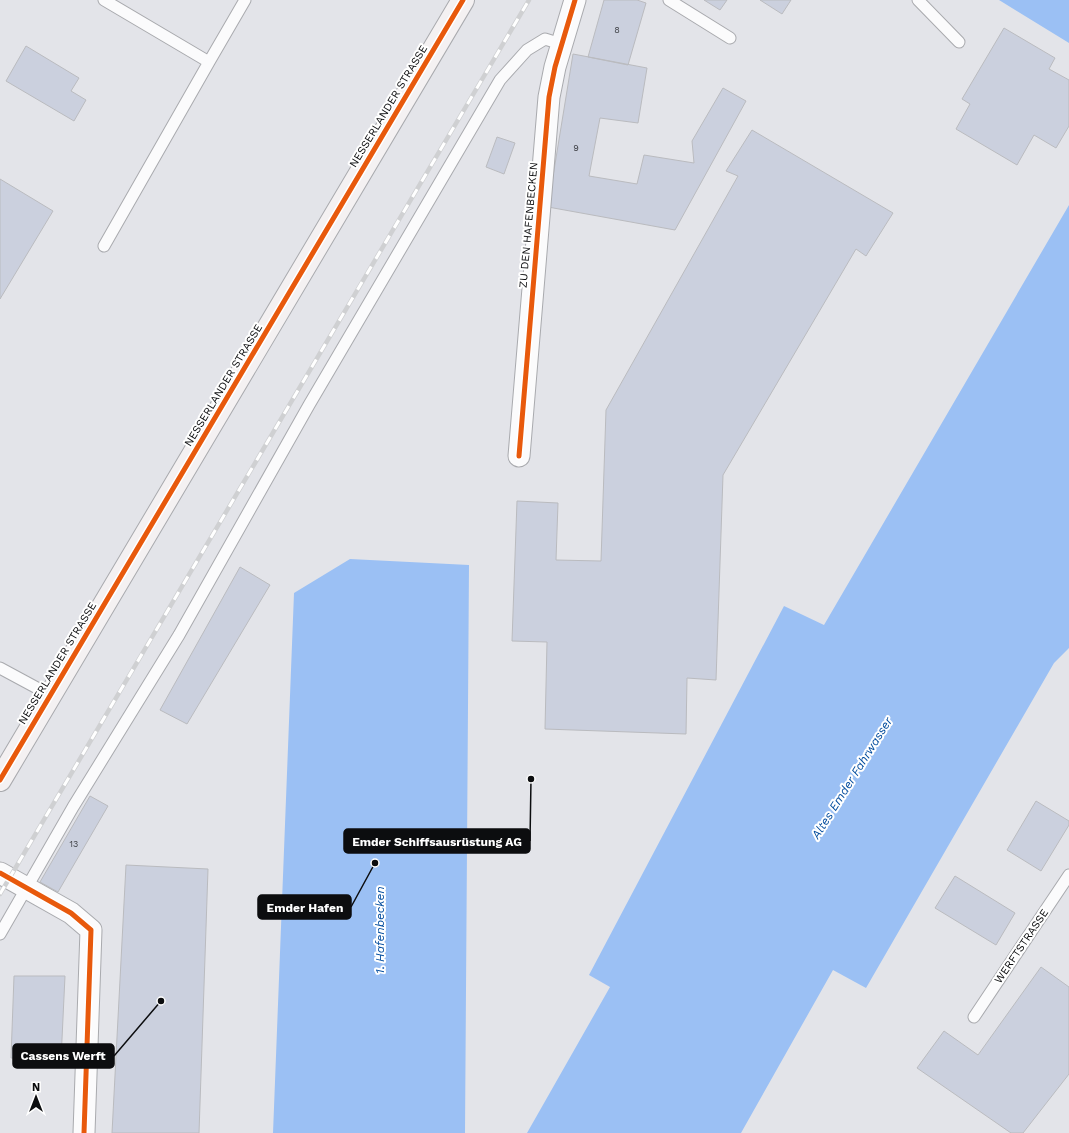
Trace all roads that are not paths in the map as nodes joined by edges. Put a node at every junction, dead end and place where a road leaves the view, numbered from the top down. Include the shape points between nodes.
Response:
1 (104, 0) edge
2 (245, 0) edge
3 (463, 0) edge
4 (575, 0) edge
5 (670, 0) edge
6 (918, 0) edge
7 (730, 38) dead end
8 (959, 42) dead end
9 (561, 44) junction
10 (209, 62) junction
11 (104, 246) dead end
12 (519, 456) dead end
13 (0, 668) edge
14 (50, 696) junction
15 (0, 780) edge
16 (0, 873) edge
17 (1069, 875) edge
18 (27, 888) junction
19 (0, 934) edge
20 (974, 1017) dead end
21 (84, 1133) edge

1 - 10 lane
2 - 10 lane
3 - 14 main road, NESSERLANDER STRASSE
4 - 9 street, ZU DEN HAFENBECKEN
5 - 7 lane
6 - 8 lane
9 - 12 street, ZU DEN HAFENBECKEN via 549,98
9 - 18 lane via 545,39 527,50 500,80 309,405 179,635
10 - 11 lane
13 - 14 lane
14 - 15 main road, NESSERLANDER STRASSE
16 - 18 street
17 - 20 lane, WERFTSTRASSE
18 - 19 lane
18 - 21 street via 72,913 91,930

